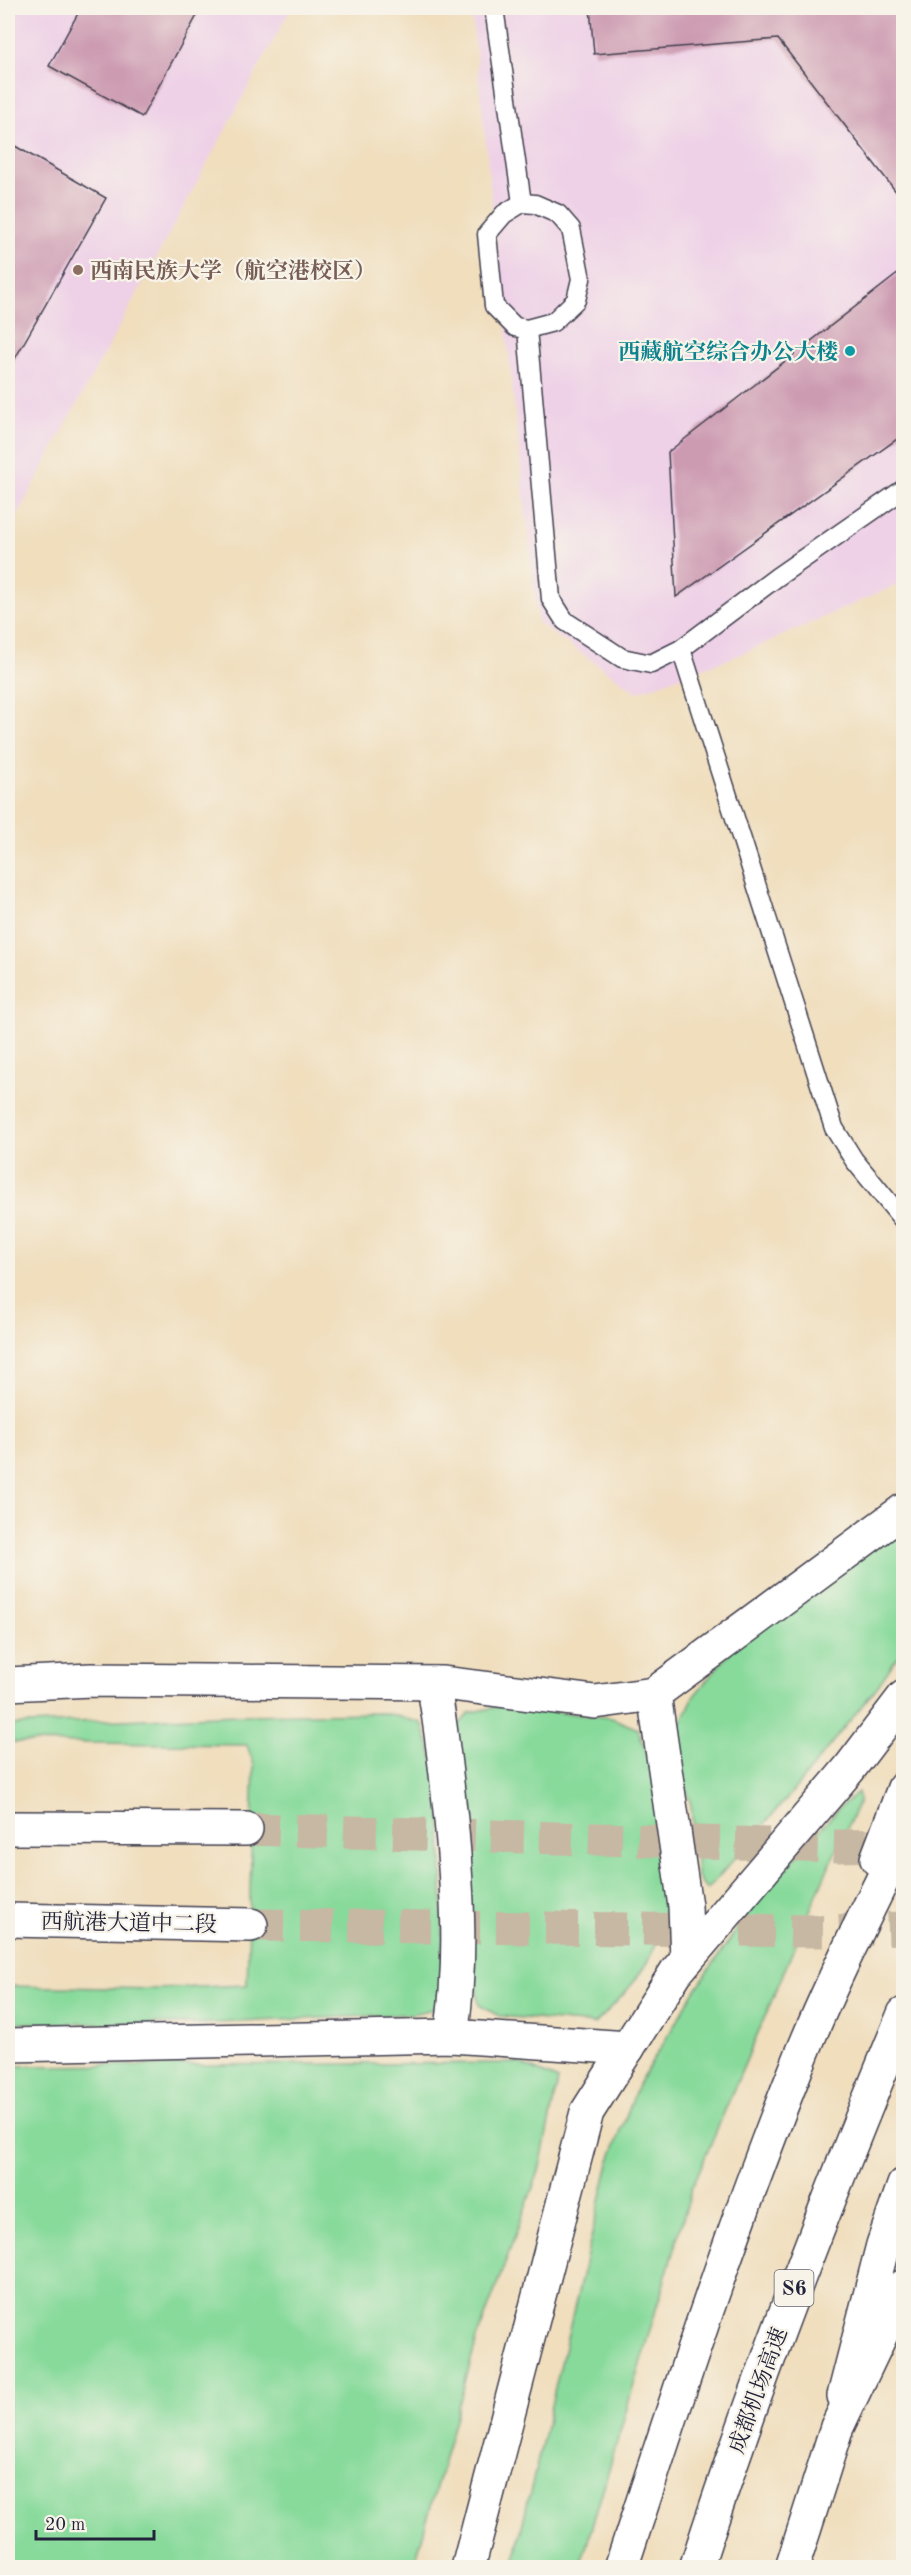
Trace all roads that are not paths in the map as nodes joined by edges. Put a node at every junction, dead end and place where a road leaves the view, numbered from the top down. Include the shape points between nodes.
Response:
1 (494, 8) edge
2 (522, 203) junction
3 (527, 329) junction
4 (903, 489) edge
5 (681, 650) junction
6 (903, 1221) edge
7 (903, 1510) edge
8 (433, 1683) junction
9 (8, 1684) edge
10 (654, 1694) junction
11 (903, 1697) edge
12 (903, 1788) edge
13 (8, 1828) edge
14 (246, 1829) tunnel mouth
15 (903, 1836) edge
16 (8, 1920) edge
17 (251, 1925) tunnel mouth
18 (687, 1959) junction
19 (840, 1968) junction
20 (903, 2014) edge
21 (451, 2036) junction
22 (8, 2045) edge
23 (628, 2048) junction
24 (903, 2185) edge
25 (903, 2286) edge
26 (837, 2427) junction
27 (468, 2568) edge
28 (621, 2568) edge
29 (696, 2568) edge
30 (792, 2568) edge

1 - 2 lane
2 - 3 lane via 504,214 488,234 494,306 515,327
2 - 3 lane via 558,214 571,229 581,279 576,300 553,322
3 - 5 lane via 551,599 565,621 622,658 651,664
4 - 5 lane
5 - 6 lane via 834,1128 854,1160
7 - 10 main road
8 - 9 main road via 91,1680
8 - 10 main road via 595,1702
8 - 21 main road via 442,1731 459,1904 457,1998
10 - 18 main road via 685,1906
11 - 18 main road via 849,1769
12 - 19 main road
13 - 14 main road
15 - 19 main road
16 - 17 main road, 西航港大道中二段
18 - 23 main road
19 - 28 main road via 792,2078 732,2238
20 - 29 main road, 成都机场高速 / S6 via 765,2364
21 - 22 main road
21 - 23 main road
23 - 27 main road via 587,2112
24 - 26 main road via 883,2244
25 - 26 main road
26 - 30 main road

